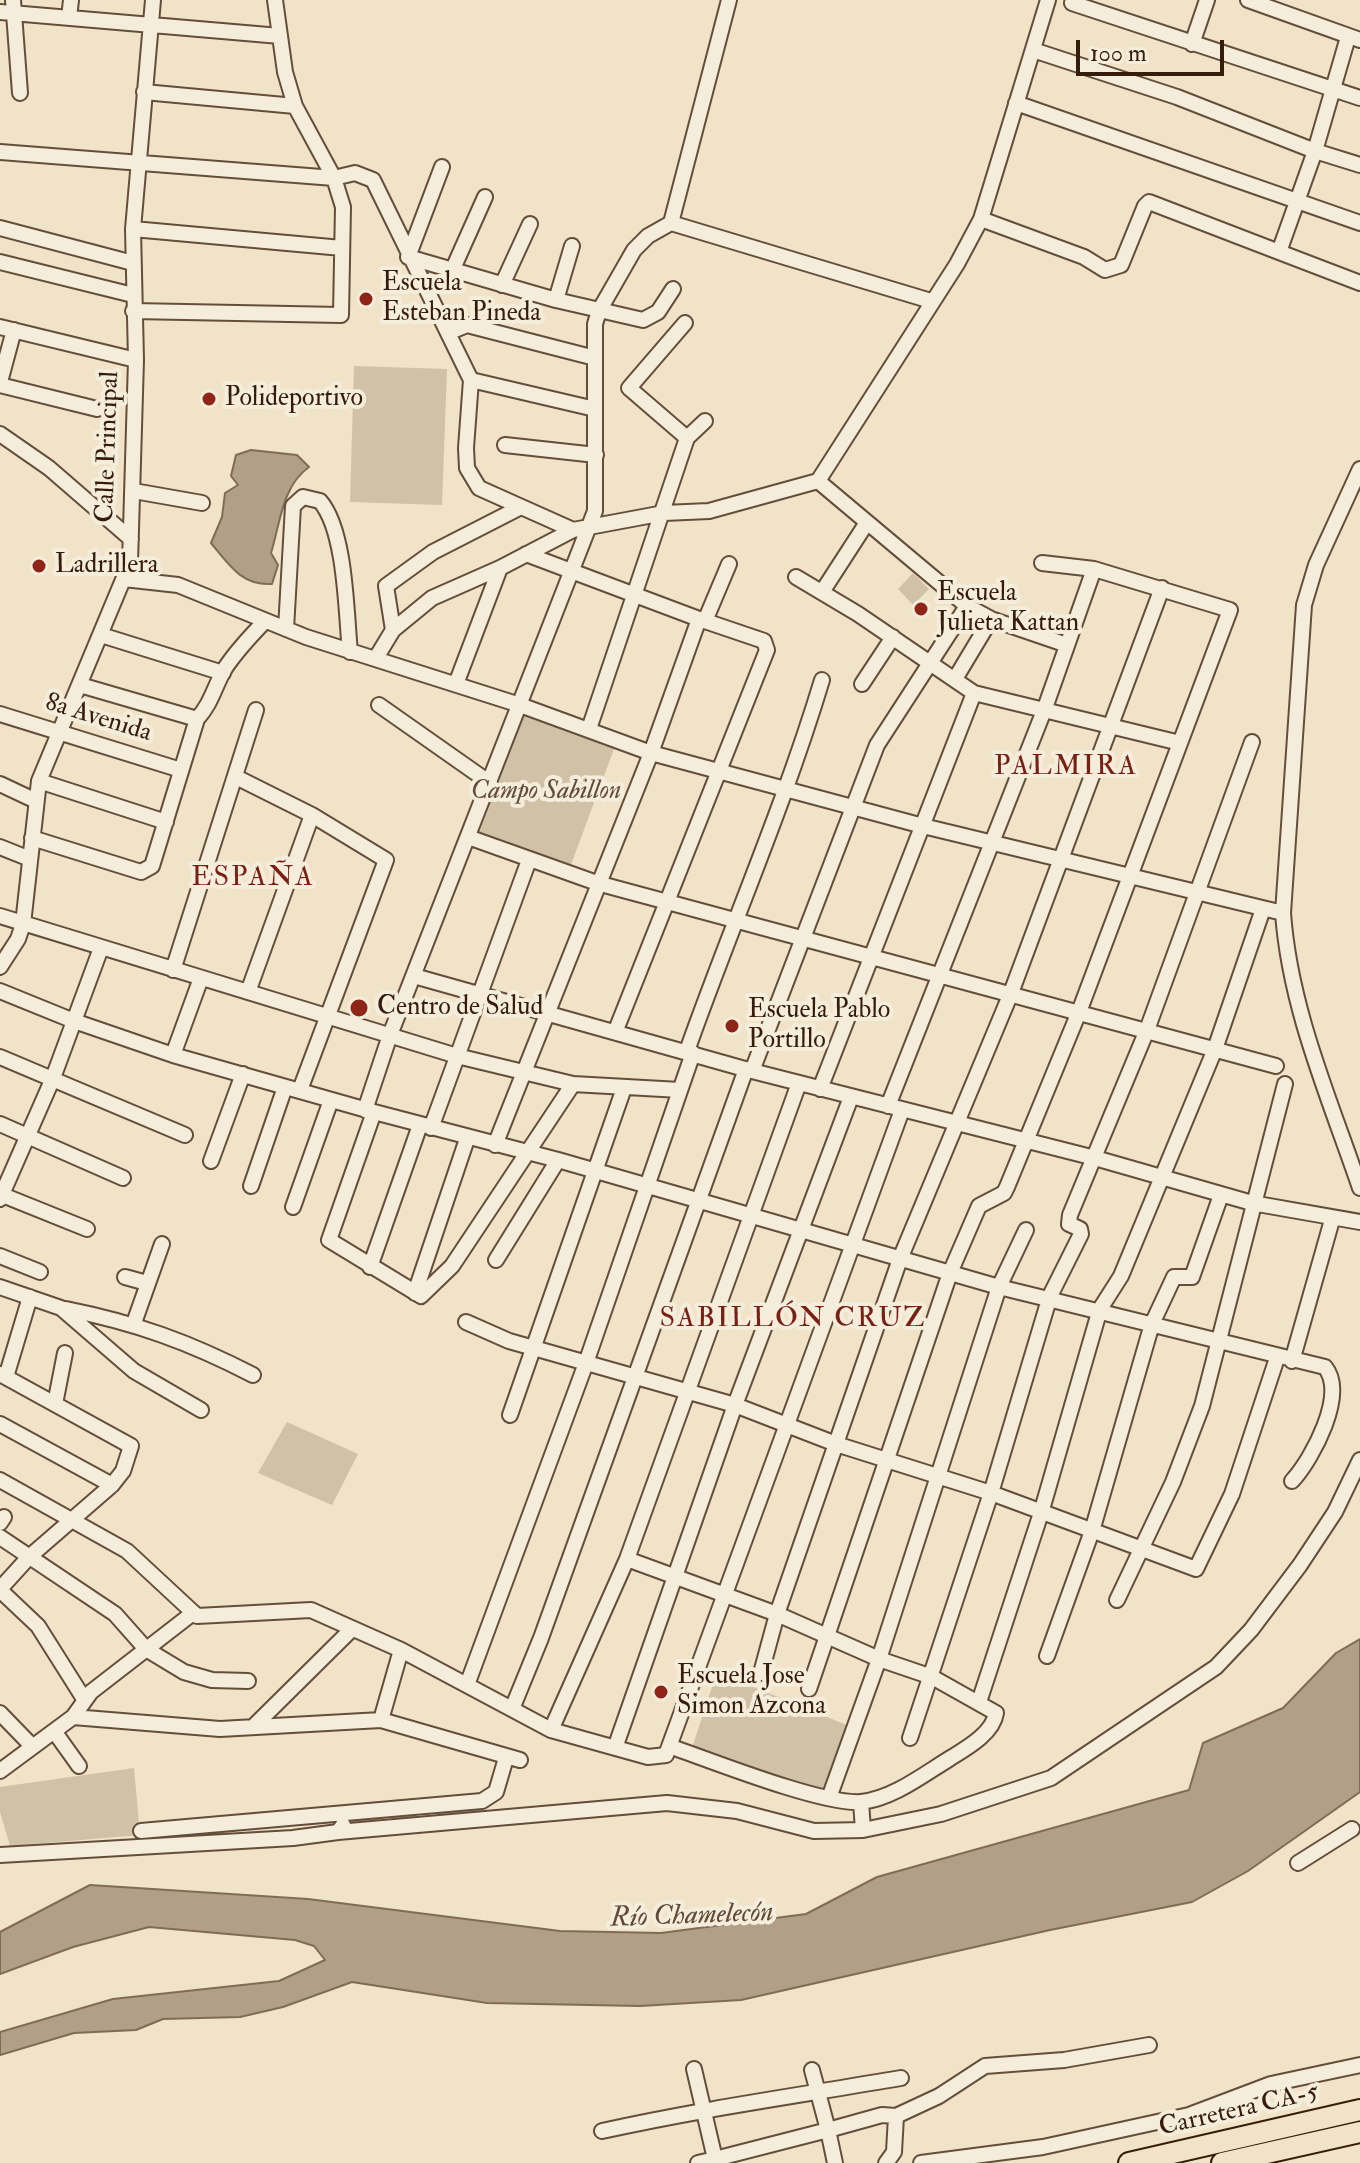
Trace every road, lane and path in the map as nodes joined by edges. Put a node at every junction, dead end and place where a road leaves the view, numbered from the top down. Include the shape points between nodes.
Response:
1 (71, 0) edge
2 (153, 0) edge
3 (275, 0) edge
4 (729, 0) edge
5 (1048, 0) edge
6 (1207, 0) edge
7 (1248, 0) edge
8 (1072, 3) dead end
9 (14, 7) edge
10 (0, 12) edge
11 (69, 18) junction
12 (150, 26) junction
13 (280, 36) junction
14 (1354, 38) edge
15 (1192, 44) junction
16 (1033, 50) junction
17 (1333, 90) junction
18 (144, 92) junction
19 (20, 93) dead end
20 (1360, 98) edge
21 (1016, 103) junction
22 (295, 106) junction
23 (1315, 151) junction
24 (0, 152) edge
25 (138, 161) junction
26 (1360, 165) edge
27 (442, 167) dead end
28 (334, 178) junction
29 (485, 197) dead end
30 (1296, 201) junction
31 (981, 219) junction
32 (671, 223) junction
33 (1360, 223) edge
34 (530, 224) dead end
35 (0, 228) edge
36 (133, 229) junction
37 (572, 246) dead end
38 (342, 248) junction
39 (1279, 252) junction
40 (408, 257) junction
41 (0, 262) edge
42 (133, 263) junction
43 (452, 271) junction
44 (1360, 283) edge
45 (502, 285) junction
46 (673, 289) dead end
47 (133, 295) junction
48 (556, 300) junction
49 (931, 301) junction
50 (133, 311) junction
51 (599, 311) junction
52 (685, 323) dead end
53 (7, 329) edge
54 (450, 332) junction
55 (595, 358) junction
56 (136, 360) junction
57 (471, 380) junction
58 (0, 383) edge
59 (97, 409) dead end
60 (595, 409) junction
61 (705, 421) dead end
62 (0, 434) edge
63 (687, 438) junction
64 (505, 445) dead end
65 (596, 455) junction
66 (1360, 469) edge
67 (818, 481) junction
68 (134, 491) junction
69 (202, 503) dead end
70 (521, 507) junction
71 (664, 513) junction
72 (866, 524) junction
73 (589, 526) junction
74 (573, 530) junction
75 (131, 539) junction
76 (526, 554) junction
77 (1042, 563) dead end
78 (729, 564) dead end
79 (500, 568) junction
80 (1094, 569) junction
81 (572, 572) junction
82 (796, 577) dead end
83 (124, 579) junction
84 (1162, 588) junction
85 (822, 592) junction
86 (637, 593) junction
87 (967, 606) junction
88 (991, 619) junction
89 (702, 620) junction
90 (265, 621) junction
91 (286, 629) junction
92 (393, 630) junction
93 (101, 635) junction
94 (893, 637) junction
95 (1067, 645) junction
96 (350, 652) junction
97 (376, 658) junction
98 (932, 663) junction
99 (223, 673) junction
100 (955, 679) junction
101 (822, 680) dead end
102 (456, 684) junction
103 (862, 684) dead end
104 (80, 685) junction
105 (974, 693) junction
106 (379, 705) dead end
107 (520, 705) junction
108 (1045, 708) junction
109 (256, 710) dead end
110 (0, 714) edge
111 (197, 719) junction
112 (1111, 726) junction
113 (589, 729) junction
114 (60, 733) junction
115 (1252, 742) dead end
116 (1180, 743) junction
117 (651, 753) junction
118 (181, 770) junction
119 (719, 771) junction
120 (236, 777) junction
121 (39, 781) junction
122 (490, 783) junction
123 (0, 784) edge
124 (787, 790) junction
125 (34, 800) junction
126 (854, 806) junction
127 (312, 815) junction
128 (166, 822) junction
129 (923, 826) junction
130 (468, 837) junction
131 (32, 838) junction
132 (993, 841) junction
133 (0, 847) edge
134 (30, 859) junction
135 (1062, 859) junction
136 (529, 860) junction
137 (1132, 875) junction
138 (597, 883) junction
139 (1197, 892) junction
140 (668, 902) junction
141 (1263, 909) junction
142 (1283, 913) junction
143 (0, 916) edge
144 (733, 919) junction
145 (23, 924) junction
146 (803, 938) junction
147 (101, 948) junction
148 (873, 956) junction
149 (0, 967) edge
150 (173, 970) junction
151 (942, 974) junction
152 (414, 976) junction
153 (201, 978) junction
154 (0, 991) edge
155 (248, 992) junction
156 (1011, 993) junction
157 (478, 994) junction
158 (546, 1011) junction
159 (1079, 1012) junction
160 (325, 1017) junction
161 (74, 1021) junction
162 (616, 1030) junction
163 (1147, 1030) junction
164 (390, 1035) junction
165 (1215, 1049) junction
166 (690, 1052) junction
167 (173, 1055) junction
168 (457, 1056) junction
169 (0, 1057) edge
170 (1276, 1066) dead end
171 (749, 1070) junction
172 (525, 1071) junction
173 (243, 1074) junction
174 (53, 1078) junction
175 (799, 1083) junction
176 (573, 1084) junction
177 (1285, 1084) dead end
178 (292, 1088) junction
179 (624, 1088) junction
180 (820, 1089) junction
181 (680, 1090) junction
182 (851, 1097) junction
183 (331, 1100) junction
184 (895, 1108) junction
185 (370, 1111) junction
186 (956, 1121) junction
187 (0, 1124) edge
188 (426, 1127) junction
189 (185, 1135) dead end
190 (27, 1137) junction
191 (467, 1139) junction
192 (1025, 1139) junction
193 (495, 1145) junction
194 (528, 1155) junction
195 (1095, 1158) junction
196 (558, 1160) junction
197 (211, 1161) dead end
198 (596, 1172) junction
199 (123, 1178) dead end
200 (1161, 1178) junction
201 (251, 1186) dead end
202 (649, 1187) junction
203 (1360, 1188) edge
204 (1221, 1195) junction
205 (1, 1196) edge
206 (698, 1203) junction
207 (1252, 1203) junction
208 (293, 1207) dead end
209 (751, 1217) junction
210 (1332, 1220) junction
211 (1360, 1222) edge
212 (87, 1229) dead end
213 (1026, 1230) dead end
214 (801, 1231) junction
215 (162, 1244) dead end
216 (852, 1245) junction
217 (0, 1256) edge
218 (900, 1259) junction
219 (496, 1260) dead end
220 (370, 1267) junction
221 (40, 1272) dead end
222 (950, 1273) junction
223 (125, 1277) dead end
224 (147, 1283) junction
225 (0, 1287) edge
226 (999, 1287) junction
227 (415, 1293) junction
228 (1050, 1296) junction
229 (30, 1297) junction
230 (61, 1308) junction
231 (1100, 1309) junction
232 (466, 1322) dead end
233 (134, 1323) junction
234 (1152, 1324) junction
235 (1218, 1340) junction
236 (535, 1348) junction
237 (65, 1353) dead end
238 (1277, 1358) junction
239 (1292, 1361) junction
240 (586, 1363) junction
241 (253, 1375) dead end
242 (3, 1376) edge
243 (635, 1377) junction
244 (685, 1391) junction
245 (55, 1404) junction
246 (735, 1405) junction
247 (201, 1410) dead end
248 (510, 1415) dead end
249 (0, 1424) edge
250 (785, 1426) junction
251 (836, 1444) junction
252 (1360, 1460) edge
253 (889, 1461) junction
254 (937, 1475) junction
255 (0, 1480) edge
256 (1292, 1481) dead end
257 (112, 1485) junction
258 (991, 1493) junction
259 (1041, 1513) junction
260 (71, 1520) junction
261 (1092, 1531) junction
262 (0, 1537) edge
263 (1141, 1547) junction
264 (29, 1557) junction
265 (627, 1559) junction
266 (674, 1576) junction
267 (0, 1590) edge
268 (724, 1594) junction
269 (1117, 1600) dead end
270 (193, 1613) junction
271 (777, 1614) junction
272 (351, 1630) junction
273 (828, 1637) junction
274 (146, 1649) junction
275 (401, 1650) junction
276 (1047, 1656) dead end
277 (879, 1659) junction
278 (761, 1673) dead end
279 (932, 1677) junction
280 (248, 1681) dead end
281 (467, 1685) junction
282 (809, 1689) dead end
283 (84, 1699) junction
284 (979, 1702) junction
285 (512, 1709) junction
286 (0, 1713) edge
287 (73, 1717) junction
288 (381, 1720) junction
289 (255, 1725) junction
290 (551, 1730) junction
291 (54, 1731) junction
292 (910, 1738) dead end
293 (32, 1746) junction
294 (672, 1747) junction
295 (615, 1748) junction
296 (79, 1766) dead end
297 (0, 1771) edge
298 (829, 1798) junction
299 (861, 1802) junction
300 (356, 1810) junction
301 (863, 1830) junction
302 (1357, 1830) edge
303 (141, 1831) dead end
304 (338, 1832) junction
305 (0, 1855) edge
306 (1298, 1863) dead end
307 (1149, 2045) dead end
308 (1360, 2065) edge
309 (694, 2069) dead end
310 (812, 2070) dead end
311 (901, 2078) dead end
312 (818, 2091) junction
313 (703, 2108) junction
314 (1360, 2110) edge
315 (896, 2116) junction
316 (828, 2130) junction
317 (602, 2131) dead end
318 (1358, 2133) edge
319 (715, 2161) edge
320 (698, 2163) edge
321 (835, 2163) edge
322 (886, 2163) edge
323 (921, 2163) edge
324 (1129, 2163) edge
325 (1222, 2163) edge

1 - 11 street
2 - 12 street, Calle Principal
3 - 13 street
4 - 32 street
5 - 16 street
6 - 15 street
7 - 14 street
8 - 15 street
9 - 10 street
9 - 11 street
9 - 19 street
11 - 12 street
12 - 13 street
12 - 18 street, Calle Principal
13 - 22 street
14 - 17 street
15 - 17 street
16 - 21 street
16 - 23 street via 1177,97
17 - 20 street
17 - 23 street
18 - 22 street
18 - 25 street, Calle Principal
21 - 30 street
21 - 31 street
22 - 28 street
23 - 26 street
23 - 30 street
24 - 25 street
25 - 28 street
25 - 36 street, Calle Principal
27 - 40 street
28 - 38 street via 343,207
28 - 40 street via 355,173 373,180
29 - 43 street
30 - 33 street
30 - 39 street
31 - 39 street via 1084,257 1105,270 1121,265 1149,202
31 - 49 street
32 - 49 street
32 - 51 street via 634,250
34 - 45 street
35 - 42 street
36 - 38 street
36 - 42 street, Calle Principal
37 - 48 street
38 - 50 street via 341,315
39 - 44 street
40 - 43 street
40 - 54 street
41 - 47 street
42 - 47 street, Calle Principal
43 - 45 street
45 - 48 street
46 - 51 street via 647,320
47 - 50 street, Calle Principal
48 - 51 street
49 - 67 street
50 - 56 street, Calle Principal
51 - 55 street
52 - 63 street via 629,388
53 - 56 street
53 - 58 street
54 - 55 street via 467,325
54 - 57 street
55 - 60 street
56 - 68 street, Calle Principal
57 - 60 street
57 - 70 street via 467,468 479,488
58 - 59 street
60 - 65 street
61 - 63 street
62 - 75 street via 49,468
63 - 71 street
64 - 65 street
65 - 73 street via 595,511
66 - 142 street via 1316,565 1304,605
67 - 71 street via 709,511
67 - 72 street
68 - 69 street
68 - 75 street, Calle Principal
70 - 74 street
70 - 92 street via 433,552 386,586
71 - 73 street
71 - 86 street
72 - 85 street
72 - 87 street
73 - 74 street
73 - 81 street
74 - 76 street
75 - 83 street, Calle Principal
76 - 79 street
76 - 81 street
77 - 80 street
78 - 89 street
79 - 92 street via 432,598
79 - 102 street
80 - 84 street
80 - 95 street
81 - 86 street
81 - 107 street
82 - 85 street
83 - 90 street via 178,585
83 - 93 street, Calle Principal
84 - 112 street
84 - 116 street via 1230,610
85 - 94 street
86 - 89 street
86 - 113 street
87 - 88 street
87 - 98 street
88 - 95 street
88 - 100 street
89 - 117 street
89 - 119 street via 764,641 767,650
90 - 91 street
90 - 99 street
91 - 96 street
91 - 96 street via 293,506 303,497 320,501 330,516
92 - 97 street
93 - 99 street
93 - 104 street, Calle Principal
94 - 98 street
94 - 103 street
95 - 108 street
96 - 97 street
97 - 102 street
98 - 100 street
98 - 126 street via 877,745
99 - 111 street via 212,703
100 - 105 street
101 - 124 street
102 - 107 street
104 - 111 street
104 - 114 street, Calle Principal
105 - 108 street
105 - 129 street
106 - 122 street
107 - 113 street
107 - 122 street
108 - 112 street
108 - 132 street
109 - 120 street
110 - 114 street, 8a Avenida
111 - 118 street
112 - 116 street
112 - 135 street
113 - 117 street
114 - 118 street, 8a Avenida
114 - 121 street, Calle Principal
115 - 139 street
116 - 137 street
117 - 119 street
117 - 138 street
118 - 128 street
119 - 124 street
119 - 140 street
120 - 127 street
120 - 150 street
121 - 125 street, Calle Principal
121 - 128 street
122 - 130 street
123 - 125 street
124 - 126 street
124 - 144 street
125 - 131 street, Calle Principal
126 - 129 street
126 - 146 street
127 - 155 street
127 - 160 street via 386,860
128 - 131 street via 152,866 141,872
129 - 132 street
129 - 148 street
130 - 136 street
130 - 152 street
131 - 134 street, Calle Principal
132 - 135 street
132 - 151 street
133 - 134 street
134 - 145 street, Calle Principal
135 - 137 street
135 - 156 street
136 - 138 street
136 - 157 street
137 - 139 street
137 - 159 street
138 - 140 street
138 - 158 street
139 - 141 street
139 - 163 street
140 - 144 street
140 - 162 street
141 - 142 street
141 - 165 street
142 - 203 street via 1298,1011
143 - 145 street
144 - 146 street
144 - 166 street
145 - 147 street
145 - 149 street, Calle Principal
146 - 148 street
146 - 171 street
147 - 150 street
147 - 161 street
148 - 151 street
148 - 180 street
150 - 153 street
151 - 156 street
151 - 184 street
152 - 157 street
152 - 164 street
153 - 155 street
153 - 167 street
154 - 161 street
155 - 160 street
156 - 159 street
156 - 186 street
157 - 158 street
157 - 168 street
158 - 162 street
158 - 172 street
159 - 163 street
159 - 192 street
160 - 164 street
160 - 178 street
161 - 167 street
161 - 174 street
162 - 166 street
163 - 165 street
163 - 195 street
164 - 168 street
164 - 185 street
165 - 170 street
165 - 200 street
166 - 171 street
166 - 181 street
167 - 173 street
168 - 172 street
168 - 188 street
169 - 174 street
171 - 175 street
171 - 206 street
172 - 176 street
172 - 193 street
173 - 178 street
173 - 197 street
174 - 189 street
174 - 190 street
175 - 180 street
175 - 209 street
176 - 179 street
176 - 194 street
177 - 207 street
178 - 183 street
178 - 201 street
179 - 181 street
179 - 198 street
180 - 182 street
181 - 202 street
182 - 184 street
182 - 214 street
183 - 185 street
183 - 208 street
184 - 186 street
184 - 216 street
185 - 188 street
185 - 220 street via 329,1240
186 - 192 street
186 - 218 street
187 - 190 street
188 - 191 street
188 - 220 street
190 - 199 street
190 - 205 street
191 - 193 street
191 - 227 street
192 - 195 street
192 - 222 street via 1004,1193 979,1206
193 - 194 street
194 - 196 street
194 - 227 street via 452,1266 421,1296
195 - 200 street
195 - 228 street via 1068,1220 1081,1234
196 - 198 street
196 - 219 street
198 - 202 street
198 - 236 street
200 - 204 street
200 - 231 street via 1121,1276
202 - 206 street
202 - 240 street
204 - 207 street
204 - 234 street via 1192,1277 1174,1277
205 - 212 street
206 - 209 street
206 - 243 street
207 - 210 street
207 - 235 street
209 - 214 street
209 - 244 street
210 - 211 street
210 - 239 street
213 - 226 street
214 - 216 street
214 - 246 street
215 - 224 street
216 - 218 street
216 - 250 street
217 - 221 street
218 - 222 street
218 - 251 street
220 - 227 street
222 - 226 street
222 - 253 street
223 - 224 street
224 - 233 street
225 - 229 street
226 - 228 street
226 - 254 street
228 - 231 street
228 - 258 street
229 - 230 street
229 - 242 street
230 - 233 street
230 - 247 street via 134,1371
231 - 234 street
231 - 259 street
232 - 236 street
233 - 241 street
234 - 235 street
234 - 261 street
235 - 238 street
235 - 263 street via 1191,1438
236 - 240 street
236 - 248 street
237 - 245 street
238 - 239 street
238 - 263 street via 1232,1494 1196,1569
239 - 256 street via 1325,1367 1335,1386 1305,1466
240 - 243 street
240 - 281 street
242 - 245 street
243 - 244 street
243 - 285 street
244 - 246 street
244 - 265 street
245 - 257 street via 131,1446
246 - 250 street
246 - 266 street
249 - 257 street
250 - 251 street
250 - 268 street
251 - 253 street
251 - 271 street
252 - 301 street via 1335,1512 1300,1565 1216,1667 1051,1778 941,1814
253 - 254 street
253 - 273 street
254 - 258 street
254 - 277 street
255 - 260 street
257 - 260 street
258 - 259 street
258 - 279 street
259 - 261 street
259 - 284 street
260 - 264 street
260 - 270 street via 127,1551
261 - 263 street
261 - 276 street
262 - 264 street
263 - 269 street
264 - 267 street
264 - 274 street via 115,1614
265 - 266 street
265 - 290 street
266 - 268 street
266 - 295 street
267 - 283 street via 38,1626
268 - 271 street
268 - 294 street
270 - 272 street via 203,1617 311,1610
270 - 274 street
271 - 273 street
271 - 278 street
272 - 275 street
272 - 289 street
273 - 277 street
273 - 282 street
274 - 280 street via 184,1672 212,1680
274 - 283 street
275 - 281 street
275 - 288 street
277 - 279 street
277 - 298 street
279 - 284 street
279 - 292 street
281 - 285 street
283 - 287 street
284 - 299 street via 996,1718 966,1749 898,1790
285 - 290 street
286 - 293 street
287 - 289 street via 192,1728
287 - 291 street
288 - 289 street
288 - 300 street via 513,1759 496,1792 482,1801
290 - 295 street
291 - 293 street
291 - 296 street
293 - 297 street
294 - 295 street via 666,1755 648,1757
294 - 298 street
298 - 299 street
299 - 301 street
300 - 303 street
300 - 304 street
301 - 304 street via 814,1831 737,1811 667,1803
302 - 306 street
304 - 305 street
307 - 315 street via 1064,2060 985,2066
308 - 323 street via 1271,2084 1189,2115 1043,2147
309 - 313 street
310 - 312 street
311 - 312 street
312 - 313 street via 733,2108
312 - 316 street
313 - 317 street
313 - 319 street
314 - 324 highway, Carretera CA-5
315 - 316 street
315 - 322 street via 894,2152
316 - 319 street
316 - 321 street
318 - 325 highway, Carretera CA-5
319 - 320 street

